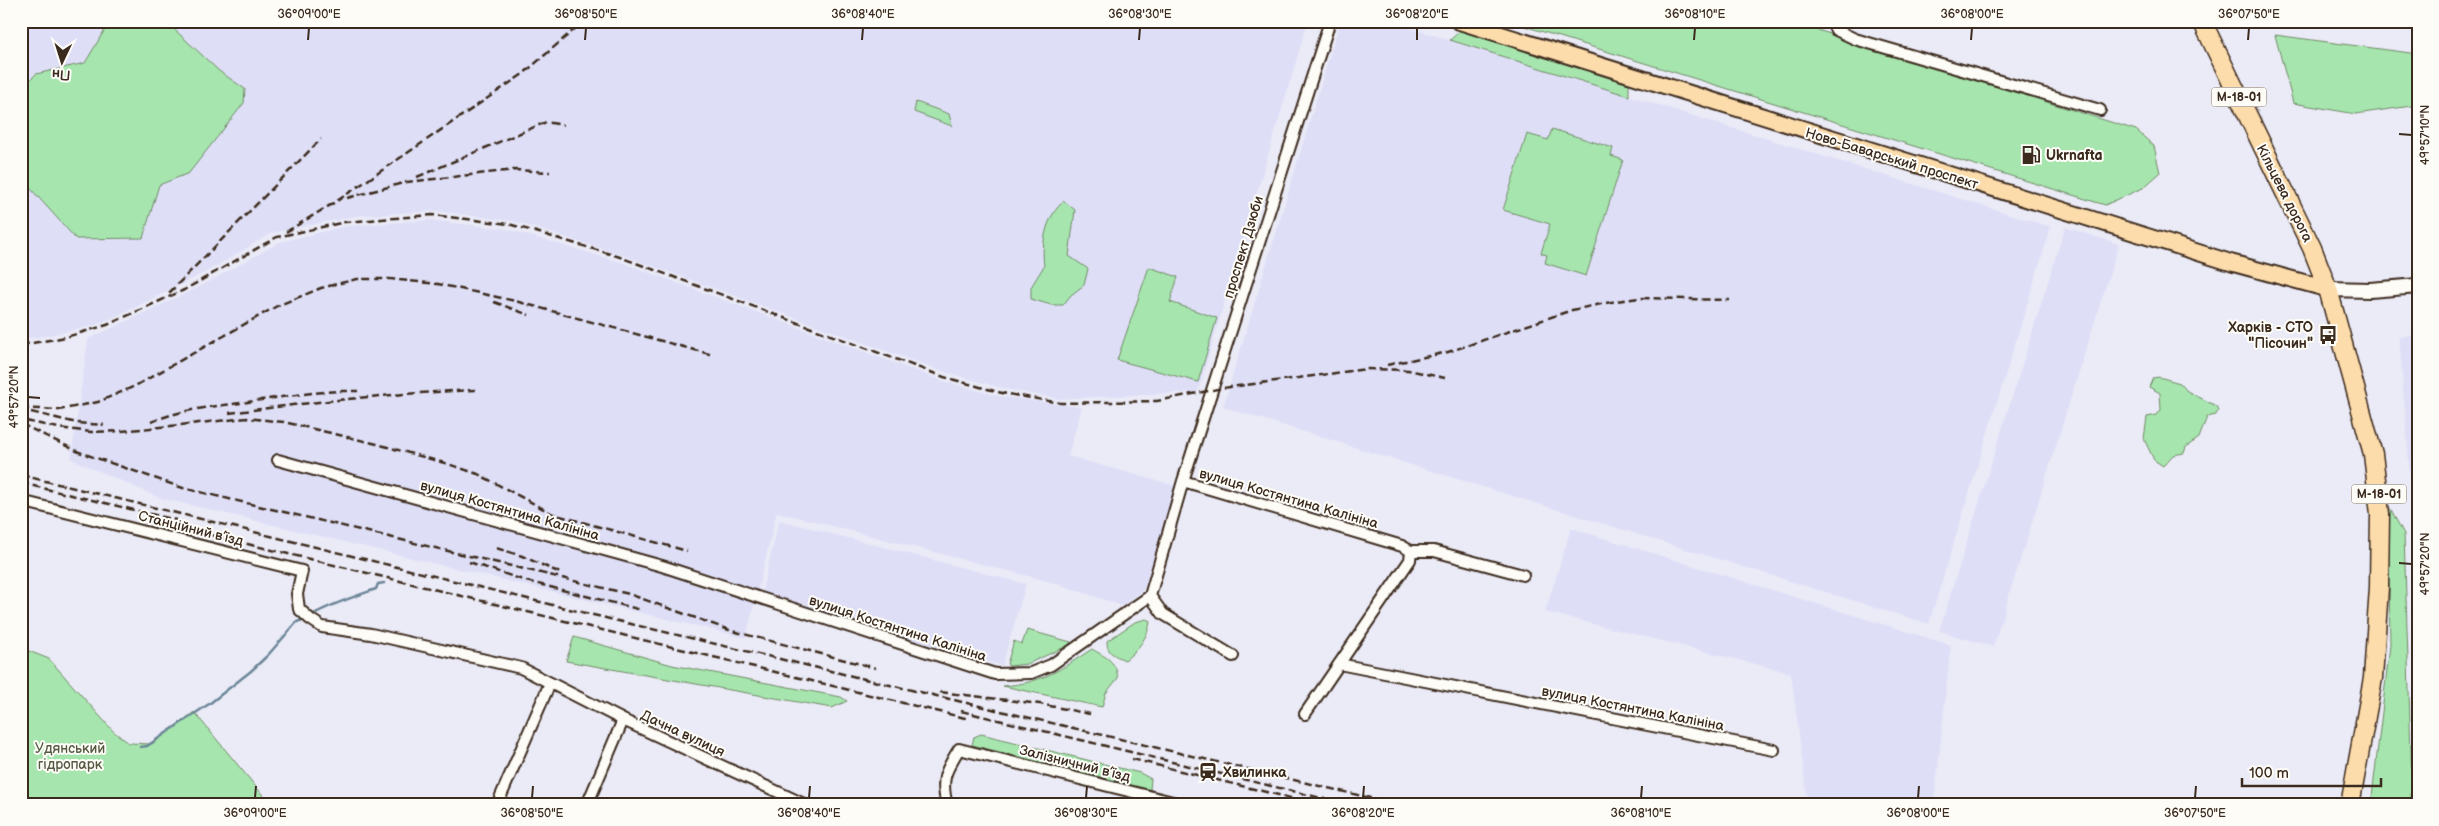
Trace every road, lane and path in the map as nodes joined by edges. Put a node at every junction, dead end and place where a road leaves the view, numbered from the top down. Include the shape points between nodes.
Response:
1 (1330, 21) edge
2 (1458, 21) edge
3 (1810, 21) edge
4 (1831, 21) edge
5 (2202, 21) edge
6 (2100, 110) dead end
7 (2418, 286) edge
8 (2328, 289) junction
9 (278, 460) dead end
10 (1183, 482) junction
11 (21, 501) edge
12 (1412, 551) junction
13 (1522, 575) dead end
14 (1150, 596) junction
15 (305, 616) joint
16 (1233, 656) dead end
17 (1339, 664) junction
18 (550, 683) junction
19 (1305, 714) dead end
20 (622, 720) junction
21 (1774, 750) dead end
22 (1161, 802) edge
23 (497, 805) edge
24 (586, 805) edge
25 (806, 805) edge
26 (947, 805) edge
27 (1185, 805) edge
28 (2350, 805) edge

1 - 10 street, проспект Дзюби
2 - 8 main road, Ново-Баварський проспект via 2232,264
3 - 4 street
4 - 6 street via 1836,30 1855,39
5 - 8 highway, Кільцева дорога / М-18-01 via 2300,219
7 - 8 street
8 - 28 highway, Кільцева дорога / М-18-01 via 2365,421 2378,486 2380,545 2373,678
9 - 14 street, вулиця Костянтина Калініна via 662,566 996,674 1031,673 1052,665
10 - 12 street, вулиця Костянтина Калініна
10 - 14 street, вулиця Костянтина Калініна
11 - 15 street, Станційний в’їзд via 302,571 297,594
12 - 13 street, вулиця Костянтина Калініна via 1434,551
12 - 17 street via 1410,560
14 - 16 street via 1163,614
15 - 18 street, Дачна вулиця via 322,627 371,634 521,668
17 - 19 street
17 - 21 street, вулиця Костянтина Калініна
18 - 20 street, Дачна вулиця
18 - 23 street
20 - 24 street
20 - 25 street, Дачна вулиця
22 - 26 street, Залізничний в’їзд via 959,748 944,774
22 - 27 street, Залізничний в’їзд

